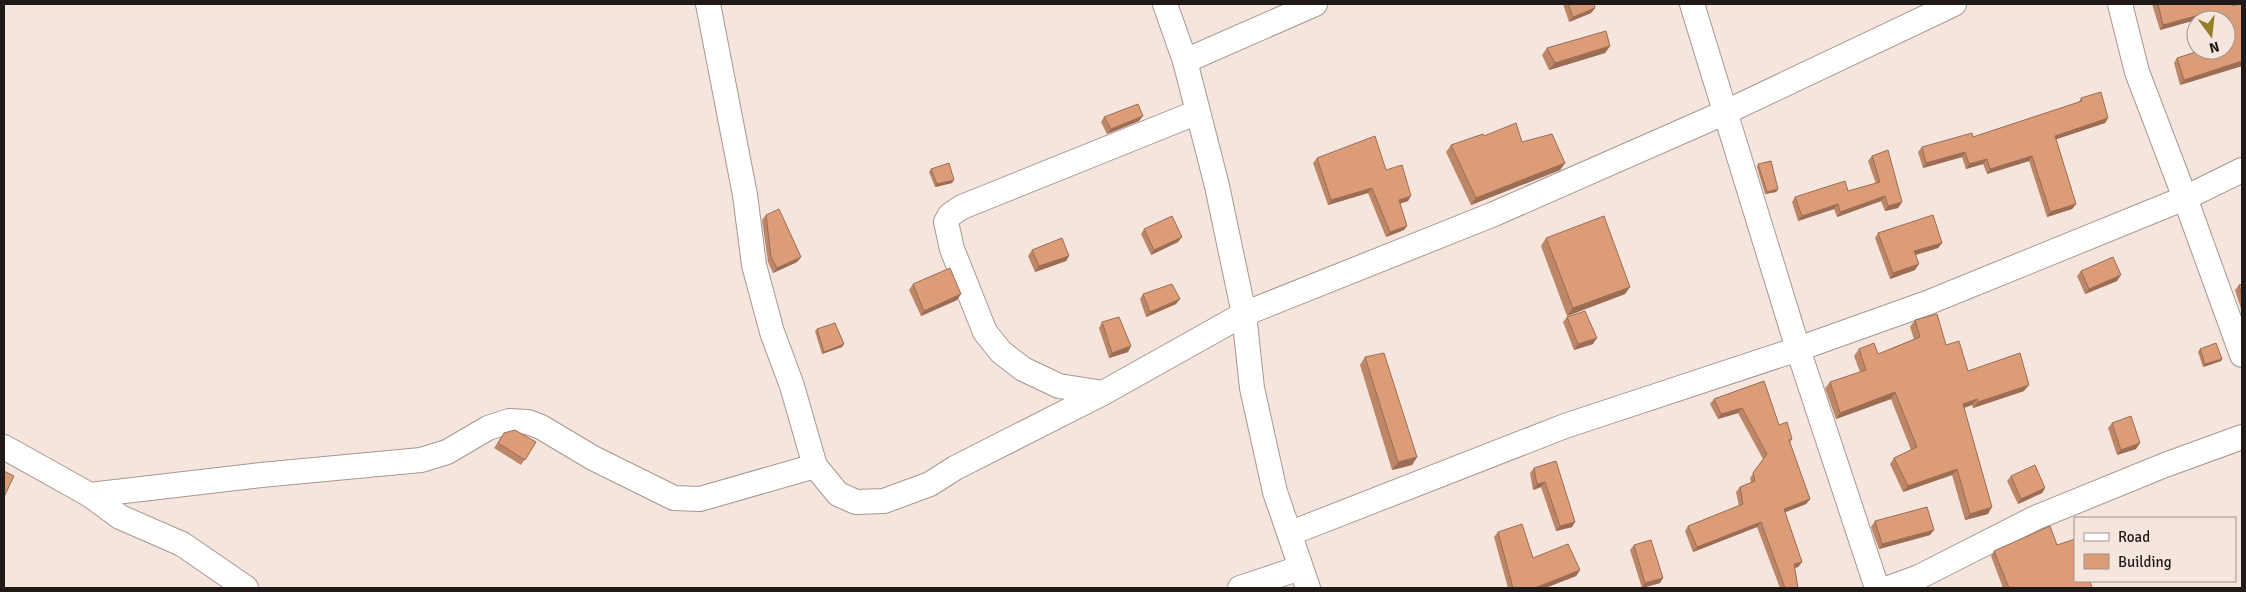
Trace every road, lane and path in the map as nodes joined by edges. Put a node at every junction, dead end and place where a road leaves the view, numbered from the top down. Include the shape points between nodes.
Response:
1 (708, 4) edge
2 (1165, 4) edge
3 (1315, 4) edge
4 (1692, 4) edge
5 (1954, 4) edge
6 (2120, 4) edge
7 (1185, 61) junction
8 (1198, 112) junction
9 (1726, 112) junction
10 (2242, 170) edge
11 (2185, 198) junction
12 (1244, 314) junction
13 (1798, 349) junction
14 (2242, 355) edge
15 (1103, 393) junction
16 (2242, 437) edge
17 (4, 447) edge
18 (815, 466) junction
19 (90, 496) junction
20 (1291, 533) junction
21 (1304, 578) edge
22 (246, 588) edge
23 (1240, 588) edge
24 (1877, 588) edge
25 (1889, 588) edge

1 - 18 street via 745,195 754,265
2 - 7 street
3 - 7 street
4 - 9 street
5 - 9 street
6 - 11 street via 2136,72
7 - 8 street
8 - 12 street
8 - 15 street via 962,207 946,222 952,249 985,332 1002,352 1023,369 1059,386
9 - 12 street via 1494,214
9 - 13 street
10 - 11 street
11 - 13 street via 1927,303
11 - 14 street
12 - 15 street
12 - 20 street via 1252,388 1275,492
13 - 20 street via 1565,426
13 - 24 street
15 - 18 street via 955,468 930,484 884,501 856,502 838,494
16 - 25 street via 2035,518 1945,564
17 - 19 street
18 - 19 street via 700,500 674,498 592,458 541,427 528,422 509,421 488,428 447,452 421,460
19 - 22 street via 120,517 182,544
20 - 21 street
21 - 23 street

